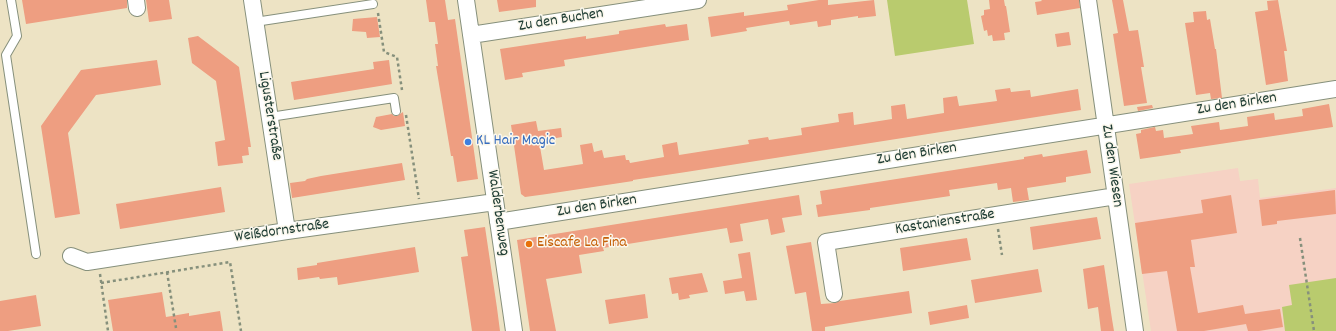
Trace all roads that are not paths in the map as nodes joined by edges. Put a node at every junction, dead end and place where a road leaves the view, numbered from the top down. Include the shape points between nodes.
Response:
1 (11, 0) edge
2 (252, 0) edge
3 (466, 0) edge
4 (698, 0) edge
5 (1088, 0) edge
6 (375, 7) road end
7 (255, 22) junction
8 (471, 35) junction
9 (1336, 89) edge
10 (396, 111) dead end
11 (270, 117) junction
12 (1105, 125) junction
13 (1116, 196) junction
14 (495, 202) junction
15 (498, 222) junction
16 (287, 231) junction
17 (36, 254) dead end
18 (71, 256) dead end
19 (834, 294) dead end
20 (514, 331) edge
21 (1135, 331) edge

1 - 17 lane via 17,36 6,55
2 - 7 street, Ligusterstraße
3 - 8 street, Walderbenweg
4 - 8 street, Zu den Buchen
5 - 12 street, Zu den Wiesen
6 - 7 lane
7 - 11 street, Ligusterstraße
8 - 14 street, Walderbenweg
9 - 12 street, Zu den Birken
10 - 11 lane via 394,98
11 - 16 street, Ligusterstraße
12 - 13 street, Zu den Wiesen
12 - 15 street, Zu den Birken
13 - 19 street, Kastanienstraße via 826,242
13 - 21 street, Zu den Wiesen
14 - 15 street, Walderbenweg
14 - 16 street, Weißdornstraße
15 - 20 street, Walderbenweg
16 - 18 street, Weißdornstraße via 87,262

